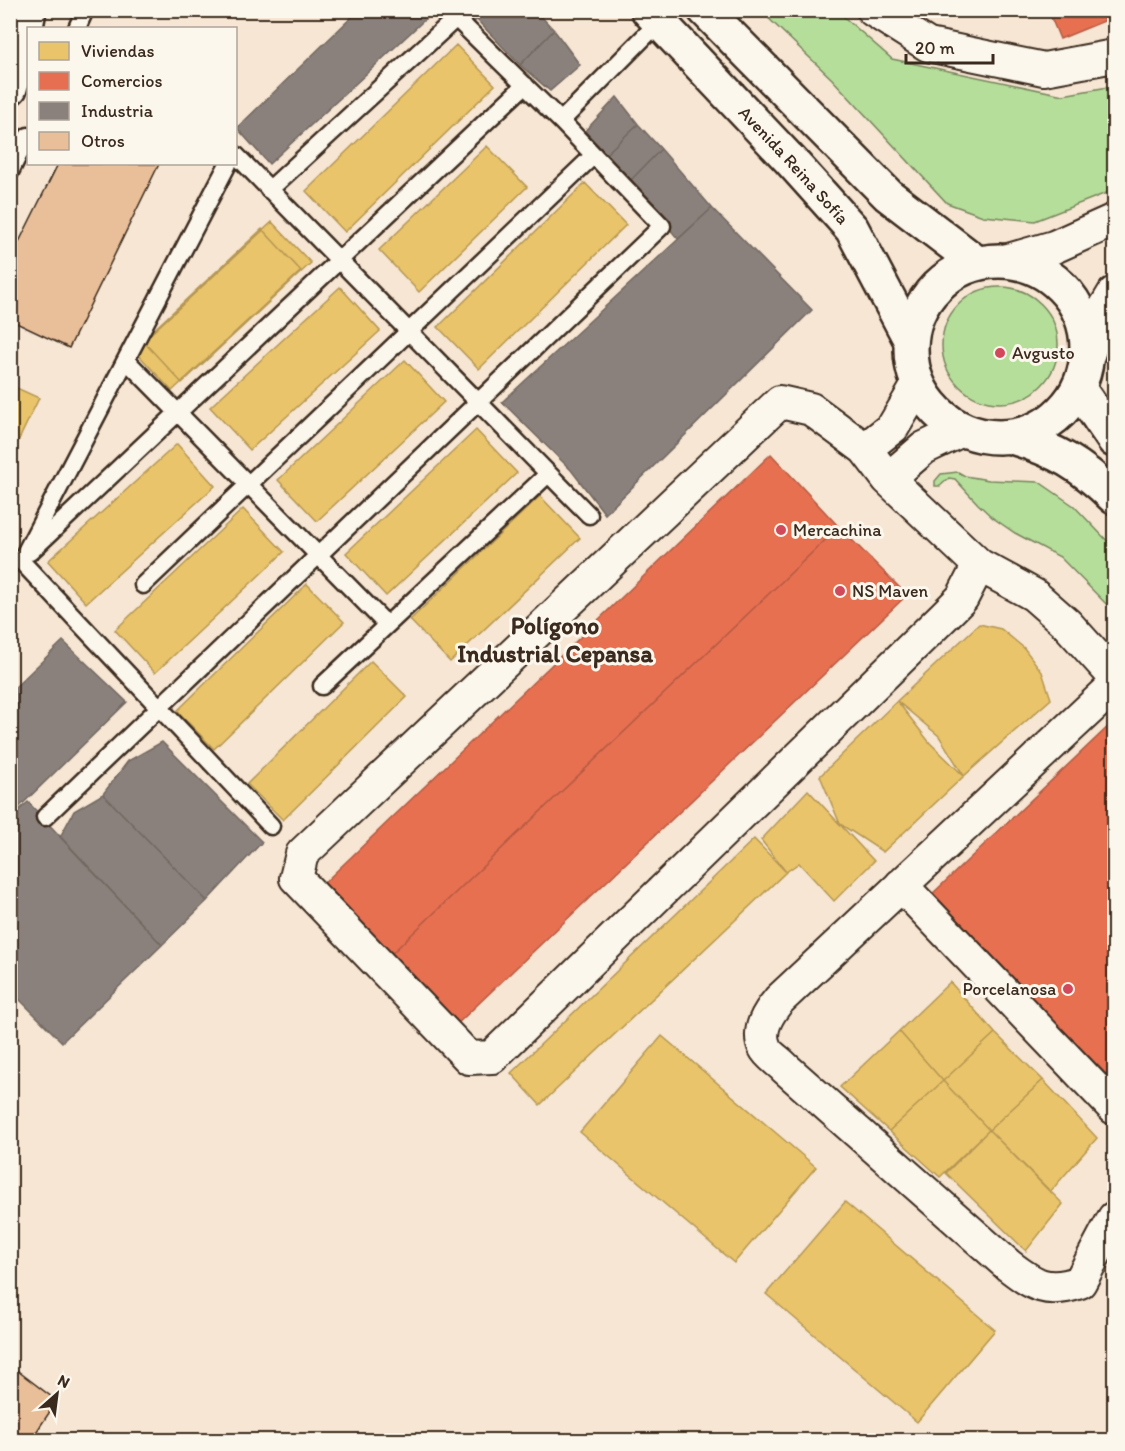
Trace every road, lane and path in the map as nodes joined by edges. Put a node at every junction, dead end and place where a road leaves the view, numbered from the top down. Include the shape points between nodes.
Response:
1 (29, 10) edge
2 (85, 10) edge
3 (705, 10) edge
4 (873, 10) edge
5 (654, 16) edge
6 (77, 27) edge
7 (1114, 56) edge
8 (525, 86) junction
9 (10, 88) edge
10 (561, 121) junction
11 (27, 138) edge
12 (594, 155) junction
13 (237, 156) edge
14 (227, 165) edge
15 (10, 172) edge
16 (269, 190) junction
17 (1114, 220) edge
18 (339, 261) junction
19 (991, 262) junction
20 (1114, 294) edge
21 (408, 332) junction
22 (911, 341) junction
23 (1088, 355) junction
24 (126, 360) junction
25 (918, 385) junction
26 (1079, 389) junction
27 (478, 403) junction
28 (178, 413) junction
29 (962, 430) junction
30 (1012, 437) junction
31 (1114, 440) edge
32 (865, 449) junction
33 (548, 474) junction
34 (888, 478) junction
35 (249, 485) junction
36 (1114, 497) edge
37 (589, 515) dead end
38 (318, 555) junction
39 (972, 559) junction
40 (21, 561) junction
41 (143, 585) dead end
42 (1012, 585) junction
43 (944, 616) junction
44 (387, 625) junction
45 (1114, 676) edge
46 (322, 686) dead end
47 (1114, 686) edge
48 (159, 708) junction
49 (45, 817) dead end
50 (271, 826) dead end
51 (901, 885) junction
52 (1114, 1108) edge
53 (1114, 1218) edge

1 - 9 highway
2 - 6 lane
3 - 19 highway via 888,195
4 - 7 street via 928,45 1044,69
5 - 10 lane
5 - 22 highway, Avenida Reina Sofía via 852,229
8 - 10 lane
8 - 16 lane via 456,18
8 - 18 lane
10 - 12 lane
11 - 15 lane
12 - 21 lane
12 - 27 lane via 662,226
13 - 16 lane
14 - 24 lane
16 - 18 lane
17 - 19 street via 1054,247
18 - 21 lane
18 - 28 lane
19 - 22 highway via 952,274 931,292 917,315
19 - 23 highway via 1032,267 1056,281 1074,302 1085,327
20 - 23 street via 1101,313
21 - 27 lane
21 - 35 lane
22 - 25 highway
23 - 26 highway
24 - 28 lane
24 - 40 lane
25 - 29 highway via 929,403
25 - 32 street via 893,428
26 - 30 highway via 1062,412 1039,429
26 - 31 highway
27 - 33 lane
27 - 38 lane
28 - 35 lane
28 - 40 lane
29 - 30 highway via 986,437
29 - 34 street via 924,448
30 - 36 highway via 1072,461
32 - 34 street
32 - 43 street via 811,409 780,402 302,854 296,878 469,1058 492,1057
33 - 37 lane
33 - 44 lane
34 - 39 street
35 - 38 lane
35 - 41 lane
38 - 44 lane
38 - 48 lane
39 - 42 street
39 - 43 street via 962,598
40 - 48 lane
42 - 43 street
42 - 45 street via 1034,595 1067,624
44 - 46 lane
47 - 51 street
48 - 49 lane
48 - 50 lane
51 - 52 street
51 - 53 street via 767,1014 762,1032 765,1048 1027,1280 1053,1289 1080,1282

